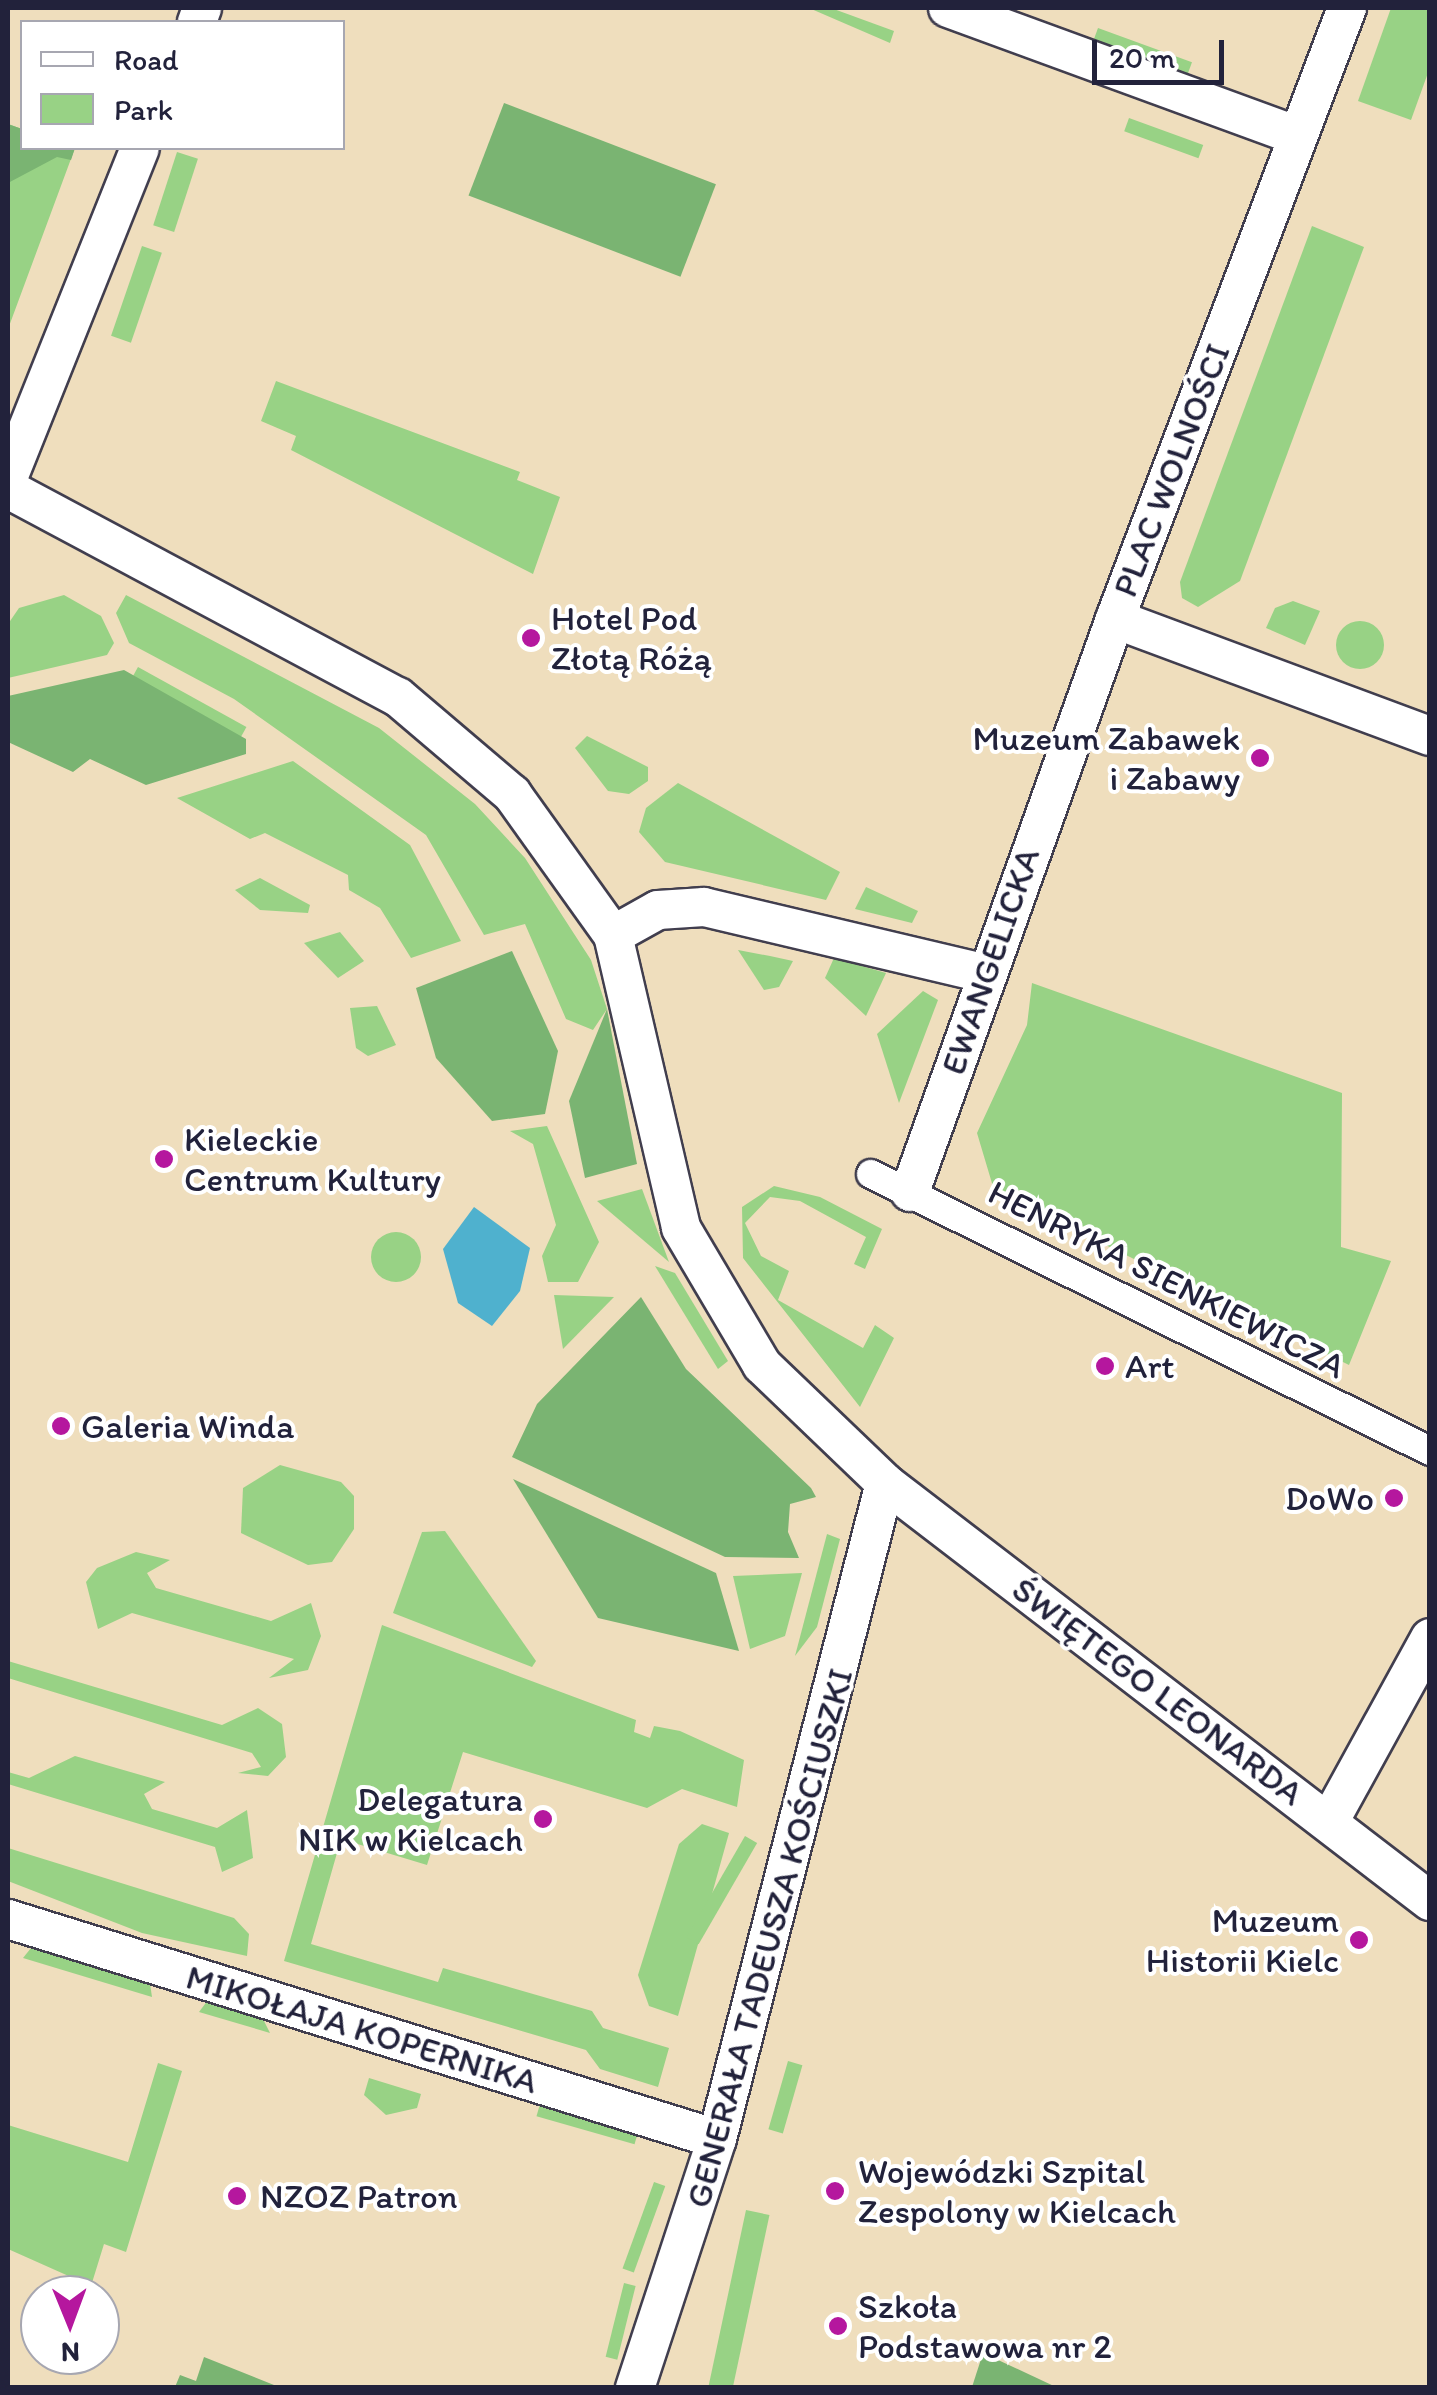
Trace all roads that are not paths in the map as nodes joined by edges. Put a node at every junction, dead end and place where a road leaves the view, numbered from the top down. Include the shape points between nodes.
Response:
1 (948, 8) edge
2 (1346, 8) edge
3 (1297, 136) junction
4 (139, 150) edge
5 (8, 478) edge
6 (8, 490) edge
7 (1115, 618) junction
8 (1430, 736) edge
9 (613, 935) junction
10 (984, 973) junction
11 (871, 1174) dead end
12 (910, 1192) junction
13 (1430, 1452) edge
14 (886, 1482) junction
15 (1430, 1638) edge
16 (1329, 1822) junction
17 (1430, 1901) edge
18 (8, 1918) edge
19 (716, 2139) junction
20 (635, 2388) edge

1 - 3 street
2 - 3 street, PLAC WOLNOŚCI
3 - 7 street, PLAC WOLNOŚCI
4 - 5 street
6 - 9 street via 398,697 512,794
7 - 8 street, PLAC WOLNOŚCI
7 - 10 street, EWANGELICKA
9 - 10 street via 658,910 704,907
9 - 14 street, ŚWIĘTEGO LEONARDA via 663,1168 690,1246 762,1365
10 - 12 street, EWANGELICKA
11 - 12 street, HENRYKA SIENKIEWICZA
12 - 13 street, HENRYKA SIENKIEWICZA
14 - 16 street, ŚWIĘTEGO LEONARDA
14 - 19 street, GENERAŁA TADEUSZA KOŚCIUSZKI
15 - 16 street
16 - 17 street, ŚWIĘTEGO LEONARDA
18 - 19 street, MIKOŁAJA KOPERNIKA
19 - 20 street, GENERAŁA TADEUSZA KOŚCIUSZKI

